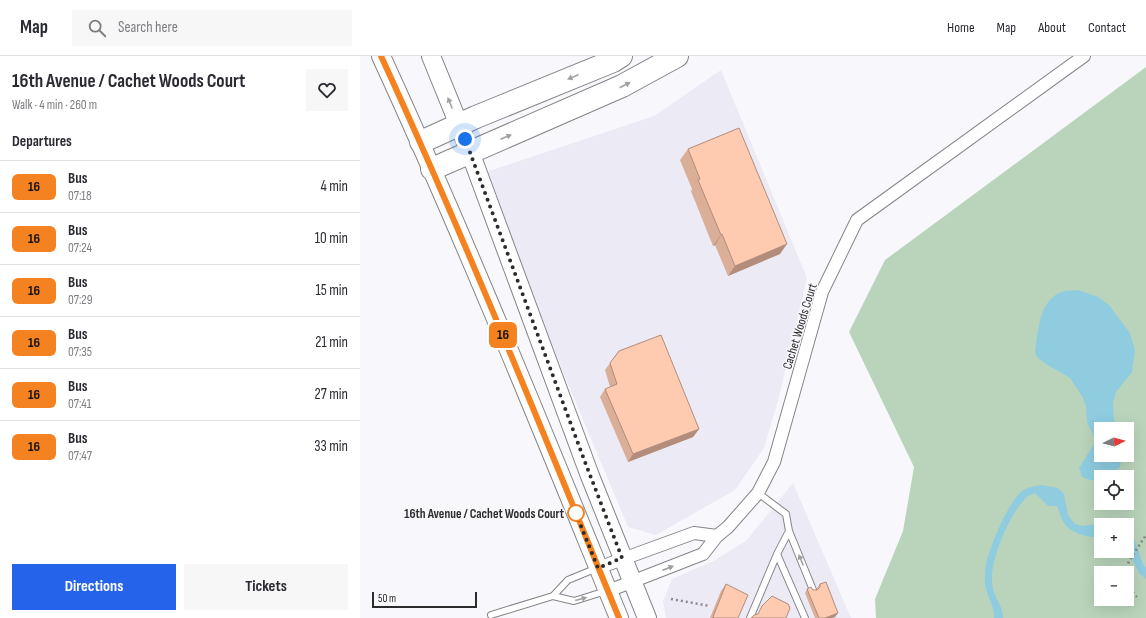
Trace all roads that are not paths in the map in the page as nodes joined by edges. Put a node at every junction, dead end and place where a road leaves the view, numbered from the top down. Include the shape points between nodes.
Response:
1 (381, 56) edge
2 (431, 56) edge
3 (621, 56) edge
4 (676, 56) edge
5 (1084, 56) edge
6 (459, 125) junction
7 (421, 142) junction
8 (470, 152) junction
9 (432, 169) junction
10 (758, 493) junction
11 (789, 532) junction
12 (717, 536) junction
13 (777, 554) junction
14 (622, 558) junction
15 (598, 568) junction
16 (632, 582) junction
17 (812, 590) edge
18 (608, 591) junction
19 (553, 596) junction
20 (752, 611) junction
21 (760, 614) edge
22 (491, 616) dead end
23 (619, 618) edge
24 (647, 618) edge
25 (750, 618) edge
26 (804, 618) edge

1 - 7 main road
6 -> 2 main road
3 -> 6 highway
8 -> 4 highway via 622,86
5 - 10 street, Cachet Woods Court via 858,220 822,292 774,462
6 - 7 highway
6 - 8 main road
7 - 9 main road
8 - 9 highway
8 - 14 main road
9 - 15 main road via 493,309
10 - 11 lane via 786,514
10 - 12 street, Cachet Woods Court
11 - 13 lane
17 -> 11 lane
12 - 14 street via 694,533
16 -> 12 street, Cachet Woods Court via 703,554
13 - 20 lane
13 - 26 lane
14 - 15 street
14 - 16 main road
15 - 18 main road
15 - 19 lane via 568,580
16 - 18 street, Cachet Woods Court
16 - 24 main road
19 -> 18 lane via 574,601
18 - 23 main road
19 - 22 lane
20 - 21 lane
20 - 25 lane

